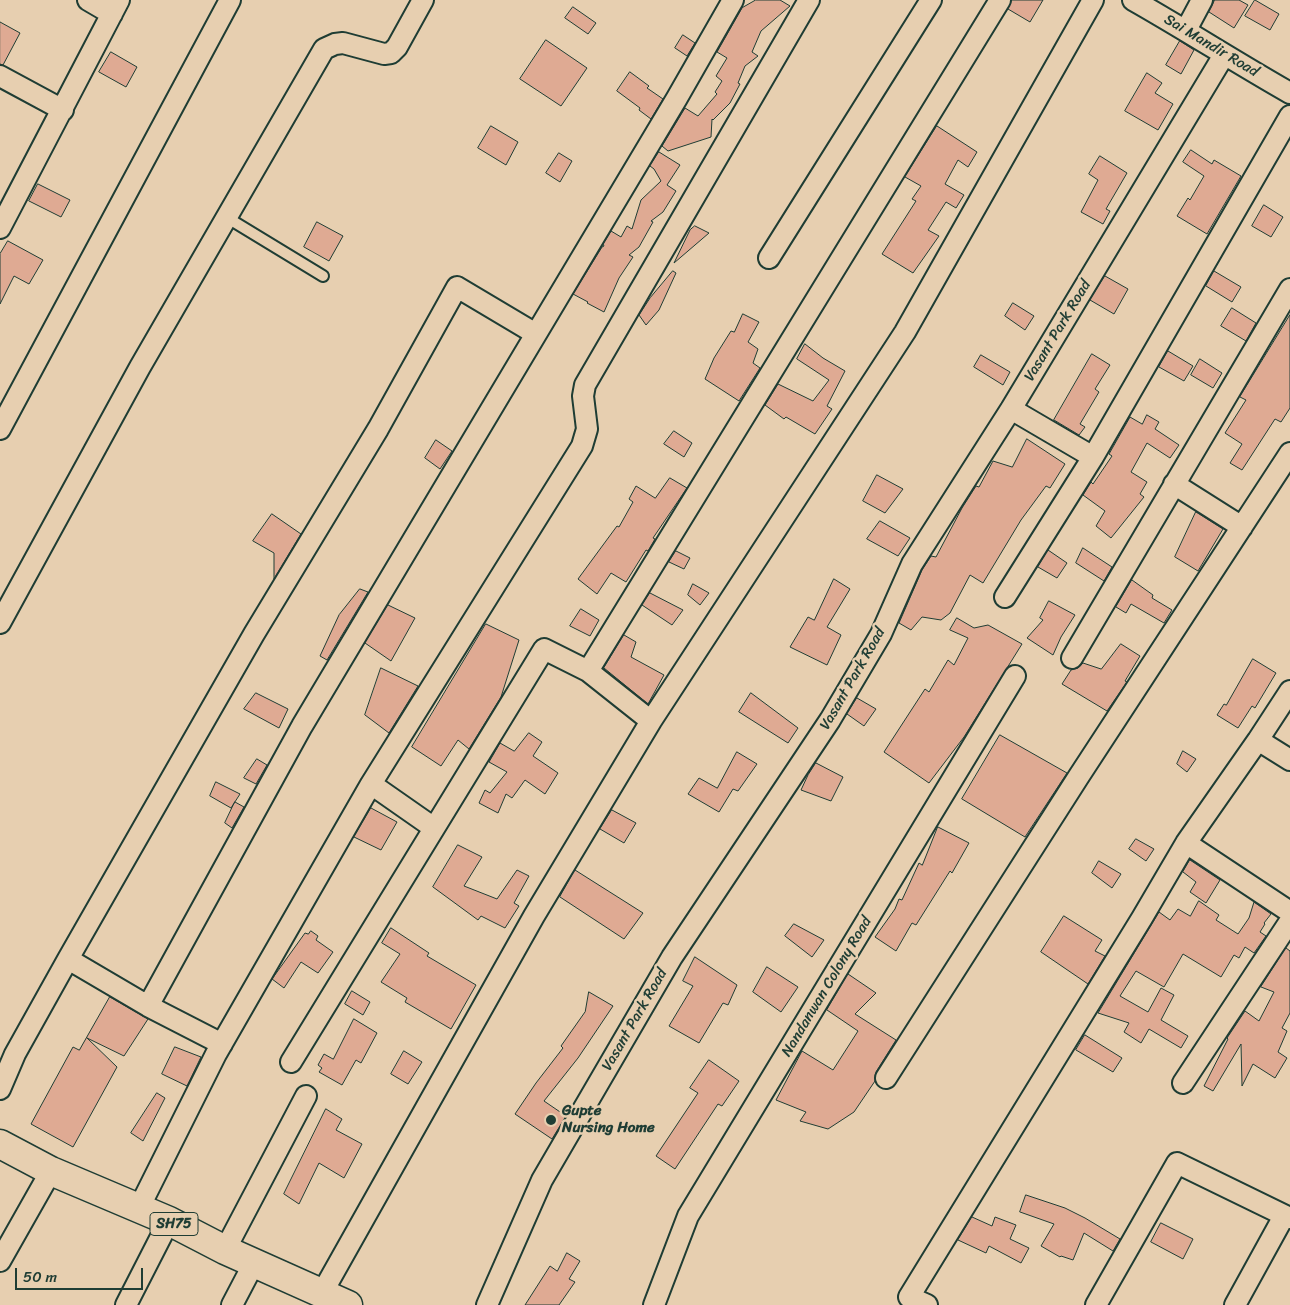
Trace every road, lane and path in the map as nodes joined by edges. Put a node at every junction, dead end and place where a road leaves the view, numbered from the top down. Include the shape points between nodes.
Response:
1 (88, 0) edge
2 (230, 0) edge
3 (423, 0) edge
4 (734, 0) edge
5 (809, 0) edge
6 (931, 0) edge
7 (1000, 0) edge
8 (1093, 0) edge
9 (1133, 0) edge
10 (1202, 0) edge
11 (116, 7) edge
12 (1186, 30) junction
13 (1224, 55) junction
14 (0, 76) edge
15 (1290, 93) edge
16 (63, 110) junction
17 (1290, 116) edge
18 (226, 217) junction
19 (0, 228) edge
20 (769, 258) dead end
21 (323, 276) dead end
22 (1290, 290) edge
23 (536, 334) junction
24 (1011, 409) junction
25 (0, 429) edge
26 (1290, 453) edge
27 (1093, 456) junction
28 (1174, 484) junction
29 (1242, 527) junction
30 (1005, 597) dead end
31 (0, 623) edge
32 (1072, 658) dead end
33 (588, 672) junction
34 (1015, 676) dead end
35 (1290, 691) edge
36 (651, 721) junction
37 (1258, 740) junction
38 (1290, 760) edge
39 (371, 784) junction
40 (434, 828) junction
41 (1186, 843) junction
42 (1290, 912) edge
43 (1290, 920) edge
44 (68, 959) junction
45 (148, 1006) junction
46 (222, 1044) junction
47 (291, 1062) dead end
48 (886, 1078) dead end
49 (1183, 1083) dead end
50 (0, 1089) edge
51 (306, 1096) dead end
52 (0, 1144) edge
53 (51, 1171) junction
54 (138, 1210) junction
55 (1287, 1217) edge
56 (169, 1221) junction
57 (225, 1250) junction
58 (0, 1261) edge
59 (254, 1263) junction
60 (322, 1293) junction
61 (126, 1305) edge
62 (232, 1305) edge
63 (348, 1305) edge
64 (487, 1305) edge
65 (654, 1305) edge
66 (927, 1305) edge
67 (1096, 1305) edge
68 (1235, 1305) edge

1 - 11 street
2 - 25 street
3 - 18 street via 391,53 384,54 343,42 324,49
4 - 23 street
5 - 39 street via 585,385 587,429 582,446
6 - 20 street
7 - 33 street
8 - 36 street via 904,332
9 - 12 street, Sai Mandir Road
10 - 12 street
11 - 16 street
12 - 13 street, Sai Mandir Road
13 - 15 street, Sai Mandir Road
13 - 24 street, Vasant Park Road
14 - 16 street
16 - 19 street
17 - 27 street
18 - 21 lane
18 - 31 street
22 - 28 street
23 - 44 street via 457,287 378,429 254,634
23 - 45 street via 302,726
24 - 27 street
24 - 64 street, Vasant Park Road via 912,564 881,634 830,720 667,965 542,1180
26 - 29 street
27 - 30 street
28 - 29 street
28 - 32 street
29 - 48 street
33 - 36 street
33 - 40 street via 544,649
34 - 65 street, Nandanwan Colony Road via 688,1216
35 - 37 street
36 - 60 street via 534,916
37 - 38 street
37 - 41 street
39 - 40 street
39 - 46 street
40 - 47 street
41 - 42 street
41 - 66 street via 909,1297
43 - 49 street
44 - 45 street
44 - 50 street via 14,1054
45 - 46 street
46 - 54 street
51 - 57 street
52 - 53 main road, SH75
53 - 54 main road, SH75
53 - 58 street
54 - 56 main road, SH75
55 - 67 street via 1177,1163
55 - 68 street
56 - 57 main road, SH75
56 - 61 street
57 - 59 main road, SH75
59 - 60 main road, SH75
59 - 62 street
60 - 63 main road, SH75

